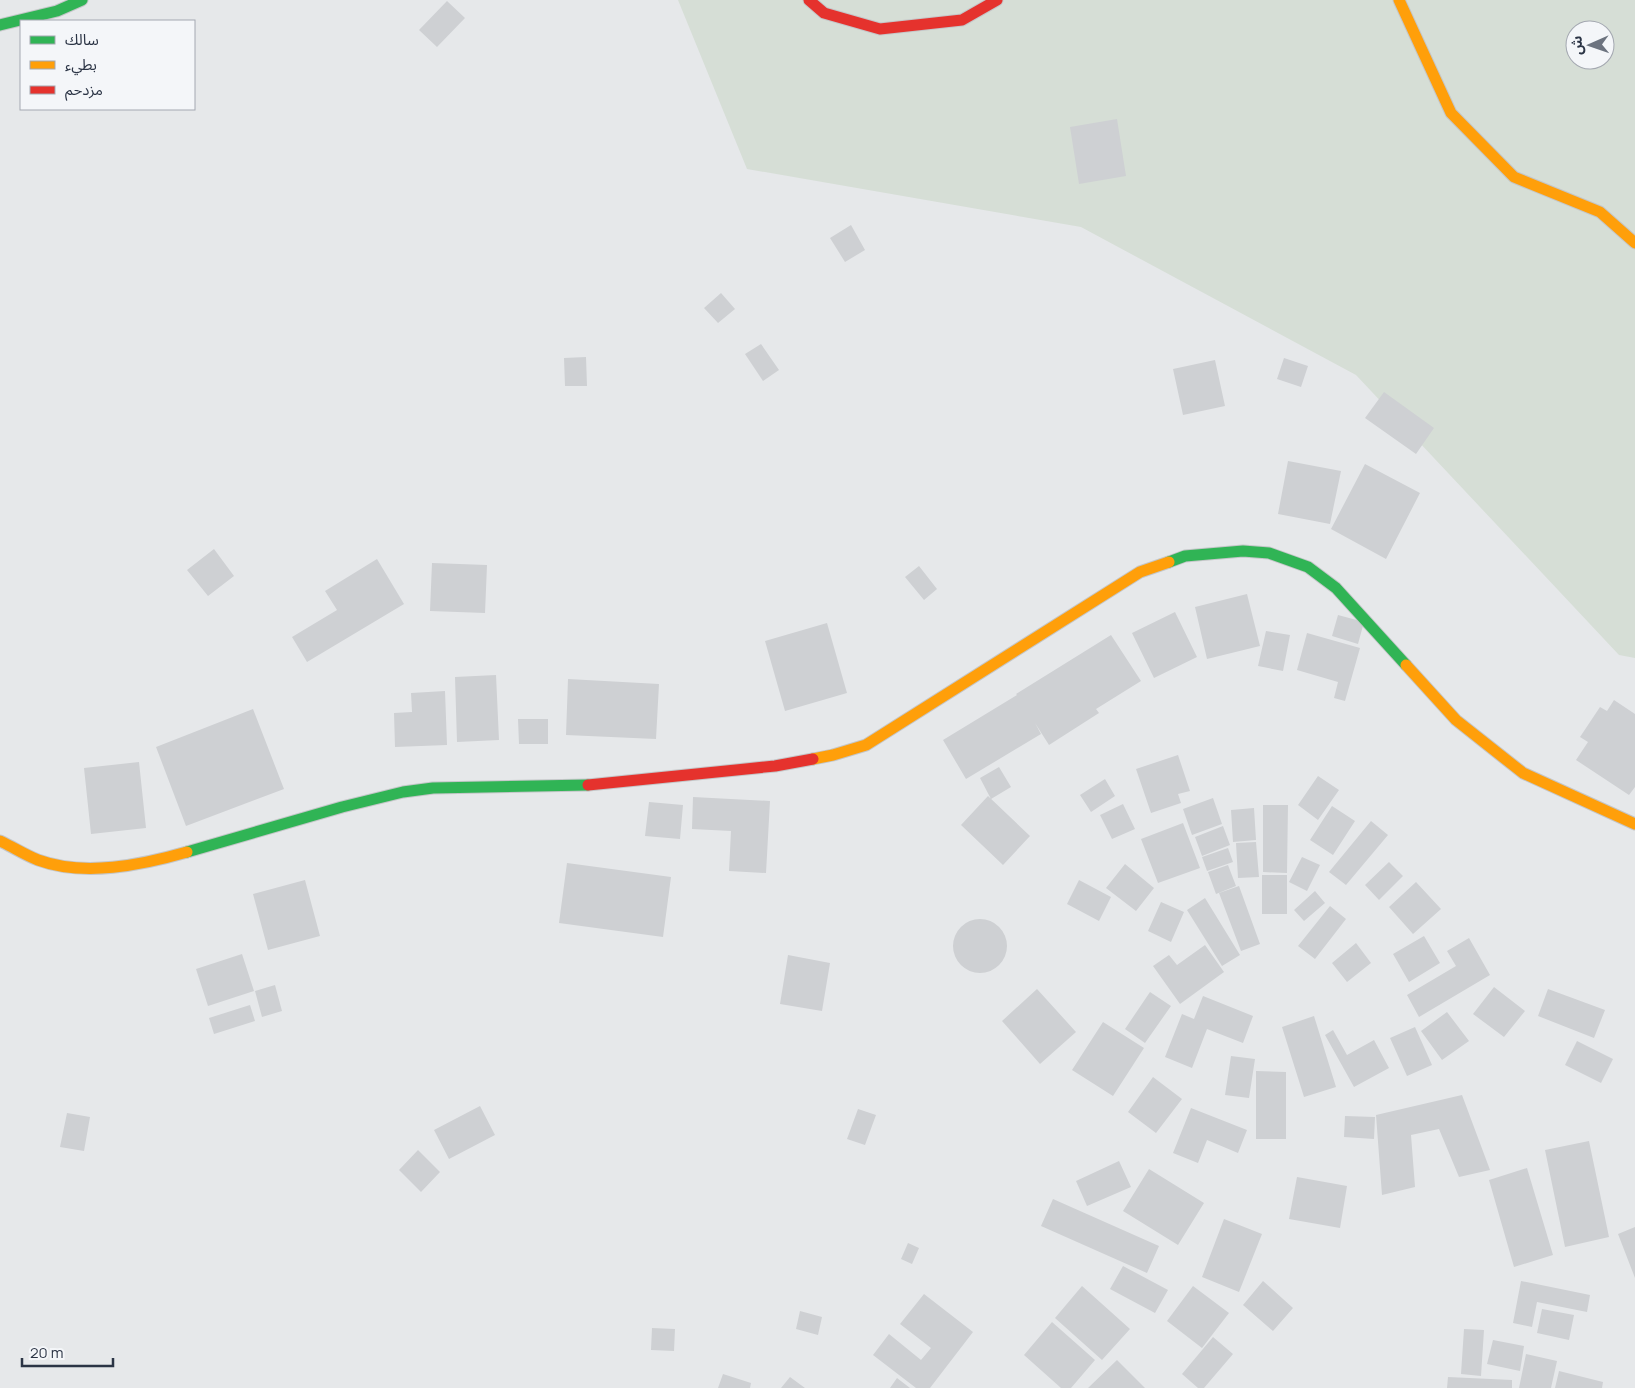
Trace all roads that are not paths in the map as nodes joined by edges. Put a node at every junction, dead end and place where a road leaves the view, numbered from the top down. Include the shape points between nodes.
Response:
1 (82, 0) edge
2 (809, 0) edge
3 (998, 0) edge
4 (1399, 0) edge
5 (20, 20) edge
6 (20, 20) edge
7 (0, 25) edge
8 (1635, 243) edge
9 (1635, 824) edge
10 (0, 841) edge

1 - 5 main road via 57,11
2 - 3 main road via 824,13 880,29 962,20
4 - 8 main road via 1451,113 1514,177 1600,212
6 - 7 main road
9 - 10 main road via 1523,773 1456,720 1336,588 1308,567 1269,553 1243,551 1185,556 1140,572 866,744 833,755 775,766 574,786 433,788 403,792 170,857 107,868 76,868 39,860

